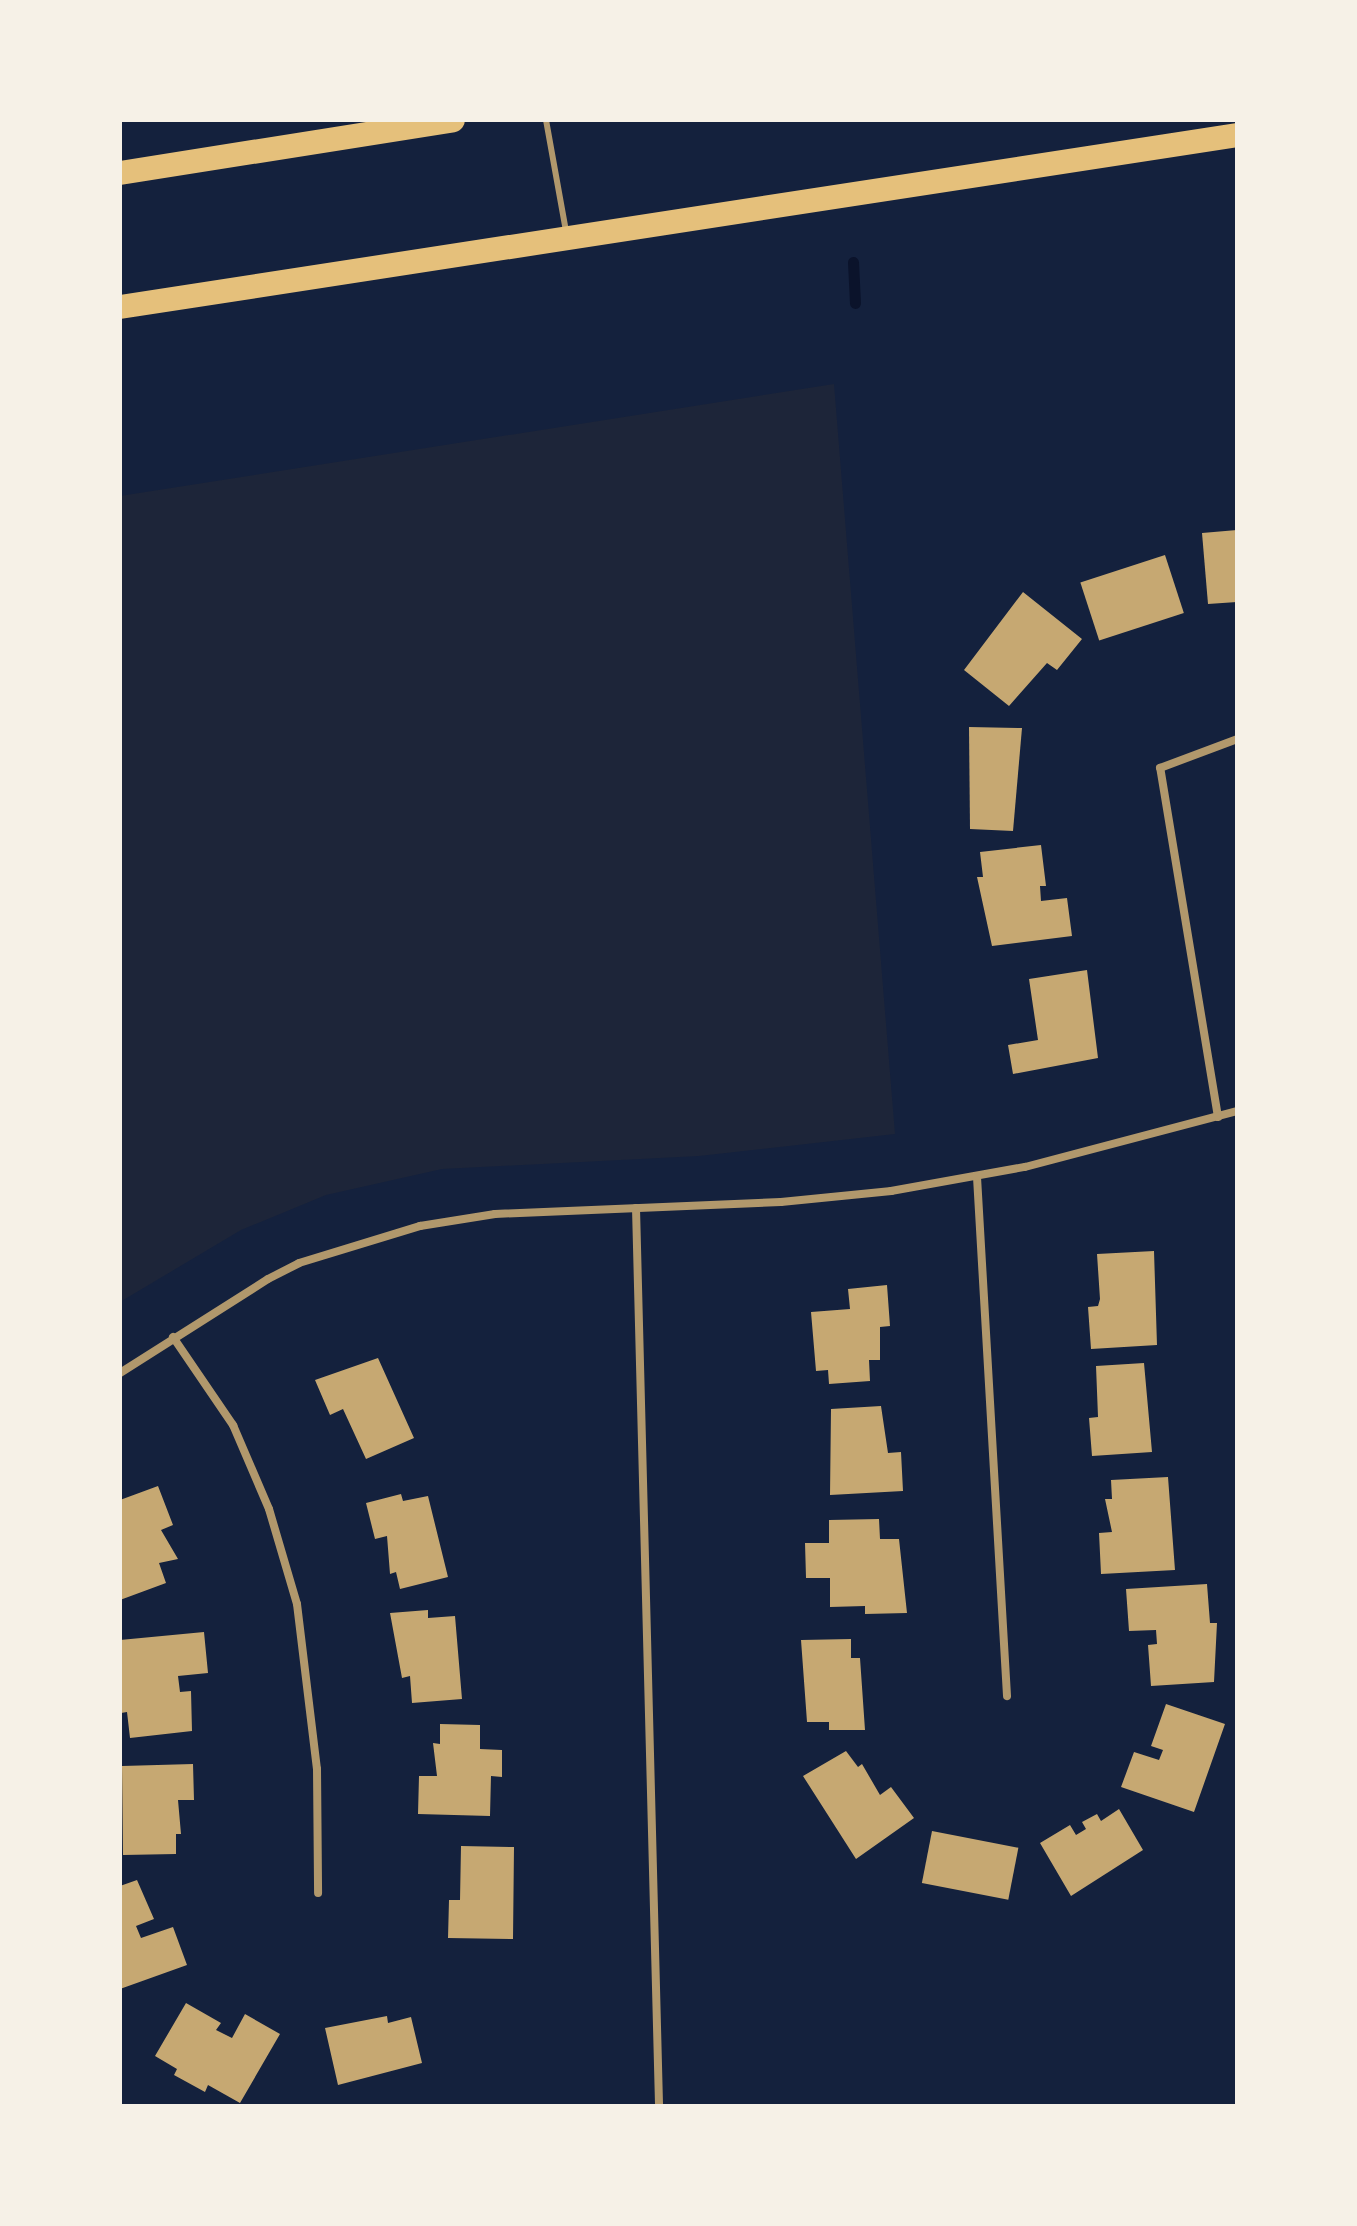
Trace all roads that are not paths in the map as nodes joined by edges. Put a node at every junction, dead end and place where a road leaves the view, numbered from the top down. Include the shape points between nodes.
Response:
1 (453, 120) edge
2 (546, 120) edge
3 (1237, 135) edge
4 (120, 173) edge
5 (566, 236) junction
6 (120, 307) edge
7 (1237, 739) edge
8 (1237, 1111) edge
9 (1218, 1117) junction
10 (977, 1177) junction
11 (636, 1208) junction
12 (173, 1337) junction
13 (120, 1373) edge
14 (1007, 1696) dead end
15 (318, 1893) dead end
16 (659, 2106) edge

1 - 4 highway
2 - 5 lane
3 - 5 highway
5 - 6 highway
7 - 9 street via 1160,768
8 - 9 street
9 - 10 street
10 - 11 street via 810,1199
10 - 14 street
11 - 12 street via 477,1216 381,1236 299,1263
11 - 16 street
12 - 13 street
12 - 15 street via 233,1425 269,1509 297,1604 317,1769

